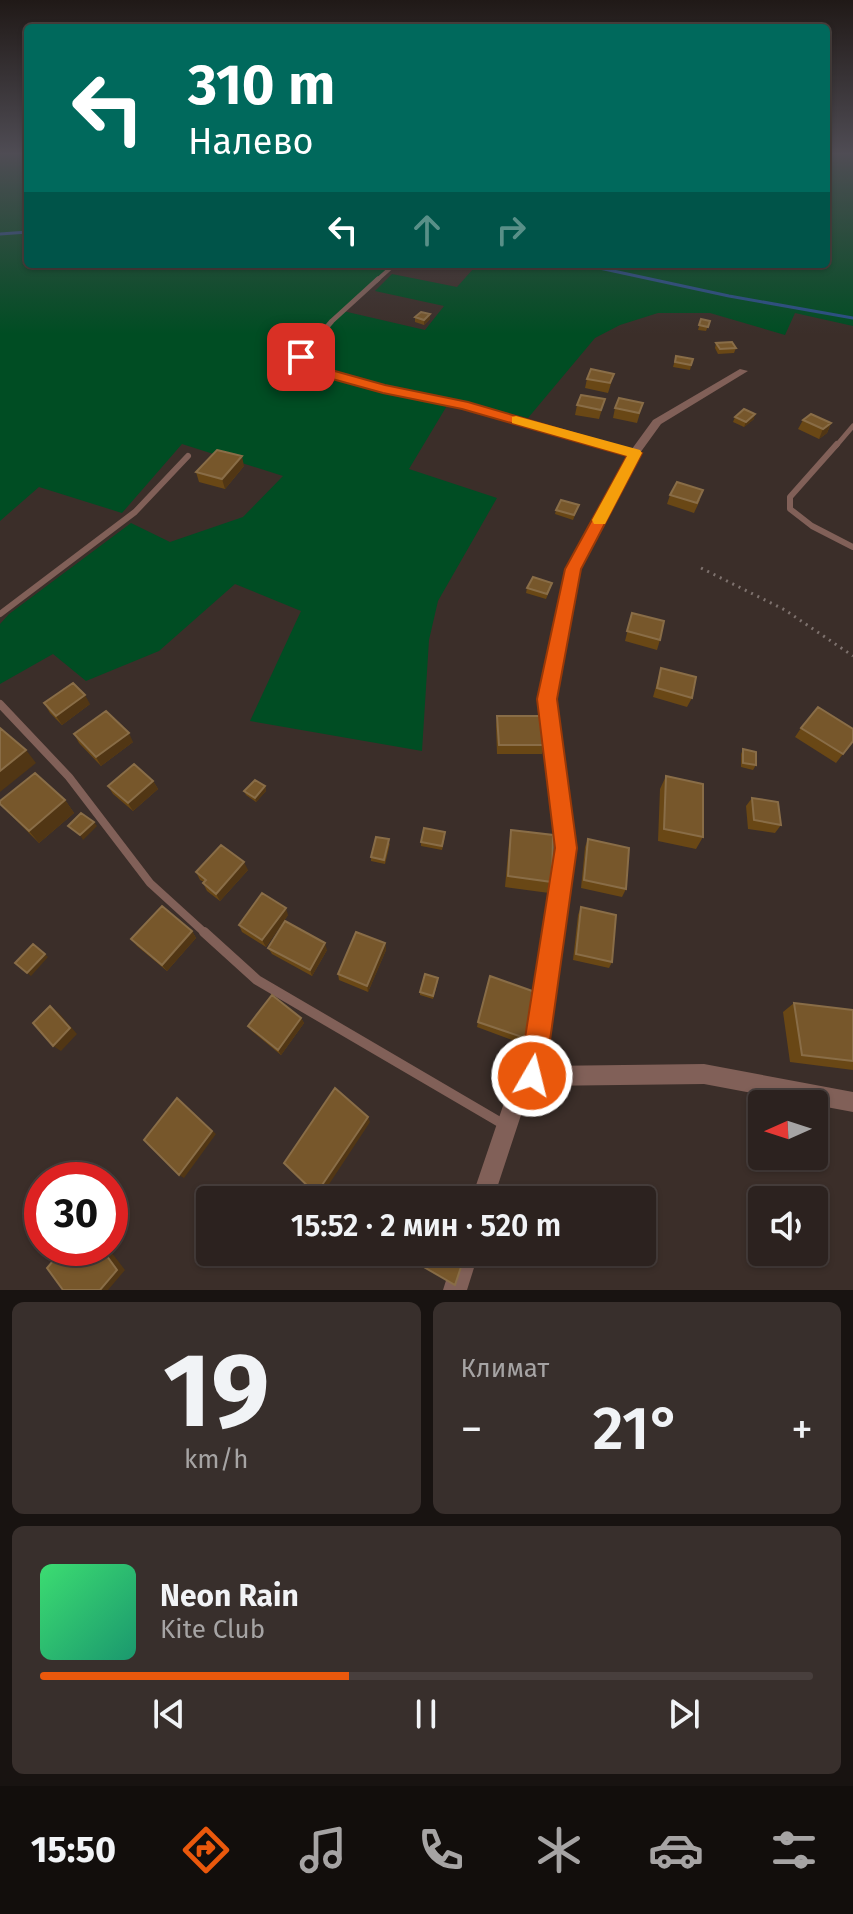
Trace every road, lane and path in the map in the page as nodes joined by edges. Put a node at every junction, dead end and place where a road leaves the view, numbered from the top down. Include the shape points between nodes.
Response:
1 (391, 268) edge
2 (743, 371) dead end
3 (853, 426) edge
4 (635, 453) junction
5 (188, 456) dead end
6 (853, 547) edge
7 (701, 568) dead end
8 (0, 614) edge
9 (853, 656) edge
10 (0, 704) edge
11 (532, 1076) junction
12 (853, 1102) edge
13 (505, 1125) junction
14 (486, 1186) edge
15 (463, 1266) edge
16 (455, 1290) edge

1 - 4 lane via 301,357 312,369
2 - 4 street via 657,422
3 - 6 lane via 790,497 790,509
4 - 11 street via 573,569 547,699 566,848
5 - 8 lane via 135,512
7 - 9 path via 785,610
10 - 13 lane via 69,777 150,883 257,980
11 - 12 street via 704,1074
11 - 13 street
13 - 14 street
15 - 16 street

